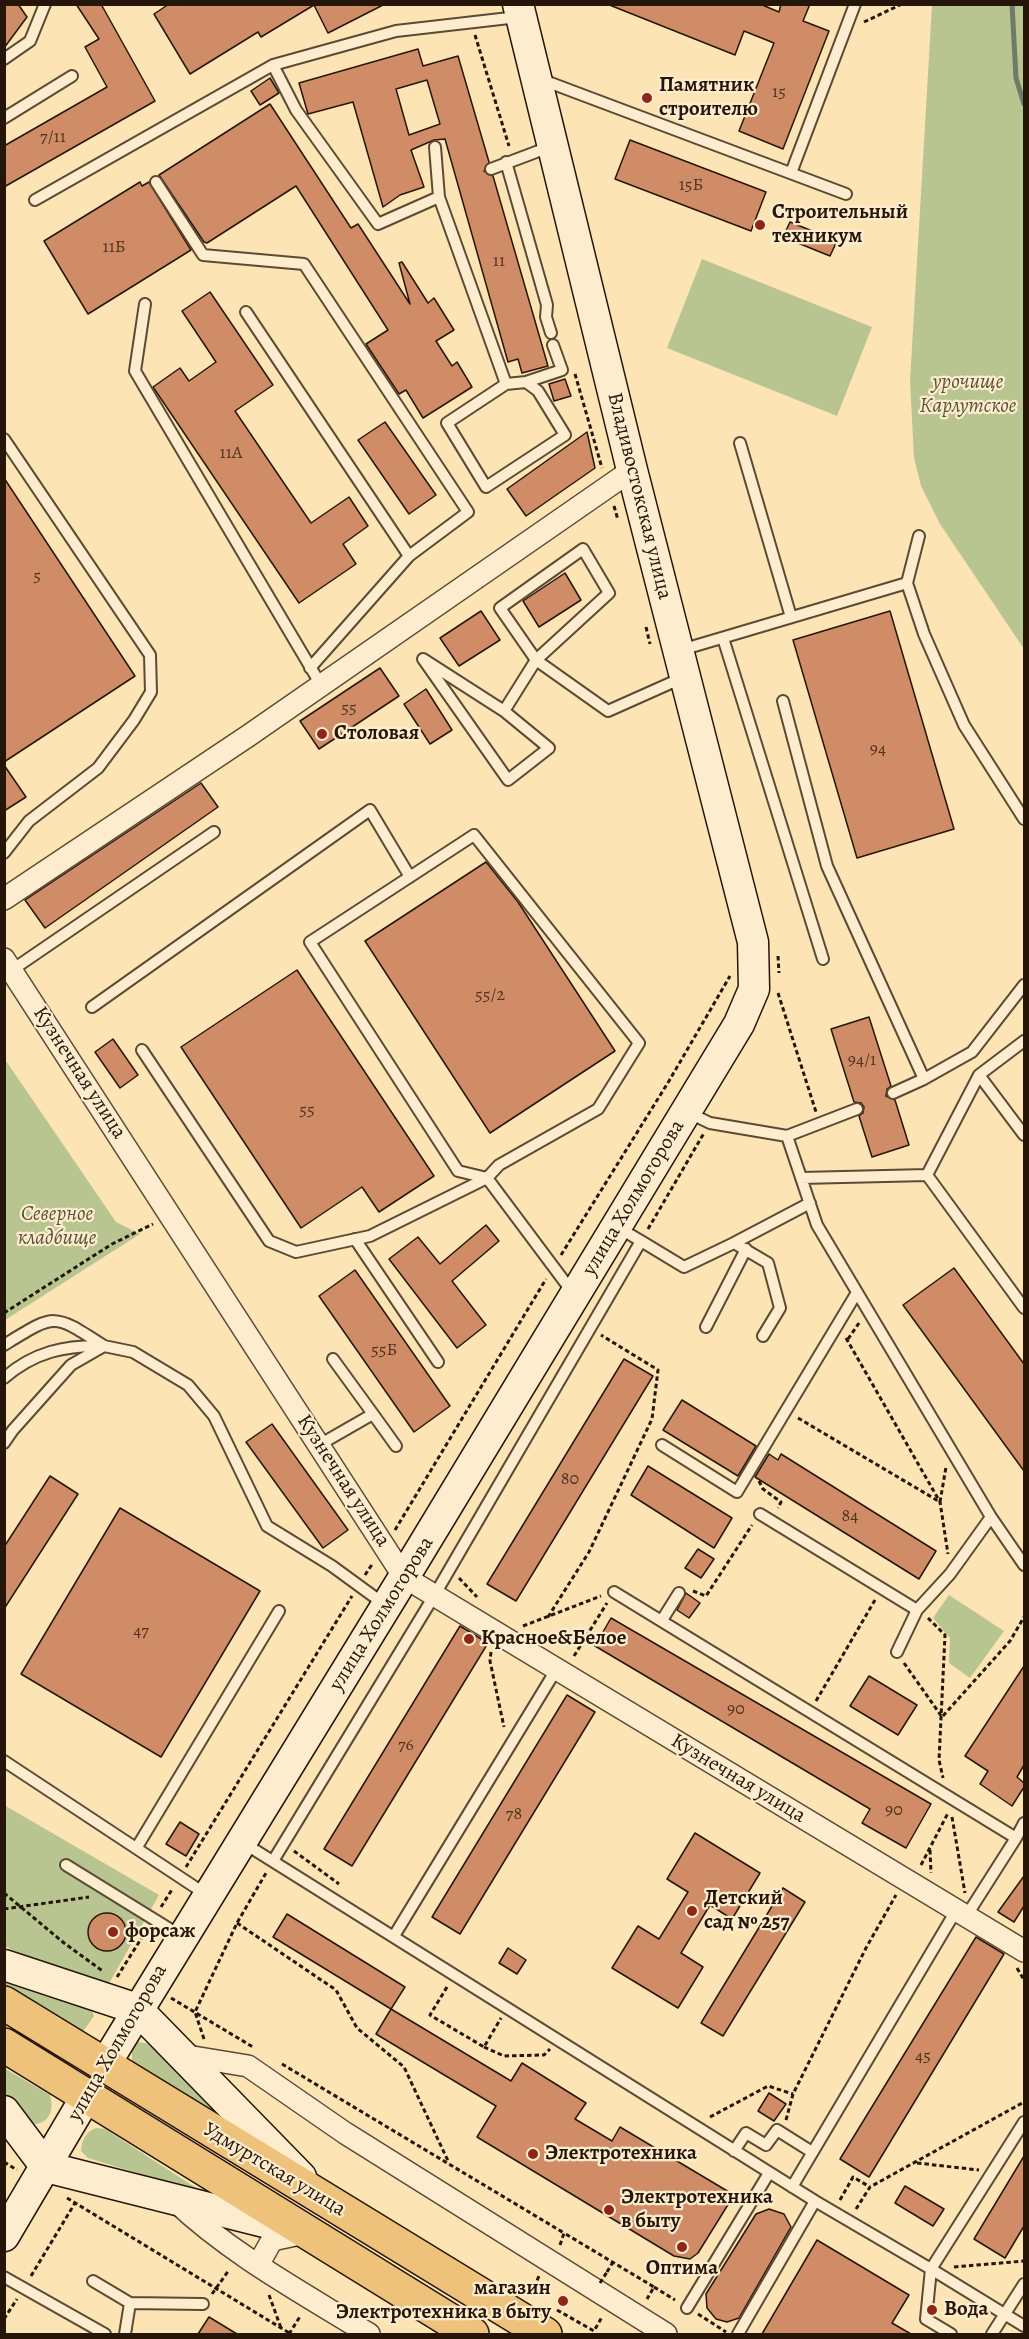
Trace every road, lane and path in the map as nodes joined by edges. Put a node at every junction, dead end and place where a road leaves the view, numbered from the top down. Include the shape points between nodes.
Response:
1 (45, 4) edge
2 (855, 4) edge
3 (902, 4) edge
4 (520, 10) edge
5 (846, 29) junction
6 (4, 59) edge
7 (273, 65) junction
8 (72, 76) dead end
9 (537, 79) junction
10 (4, 118) edge
11 (553, 145) junction
12 (435, 147) dead end
13 (506, 162) junction
14 (491, 169) dead end
15 (791, 173) junction
16 (156, 182) dead end
17 (846, 194) dead end
18 (439, 197) junction
19 (35, 200) dead end
20 (145, 304) dead end
21 (246, 312) dead end
22 (551, 333) dead end
23 (553, 345) dead end
24 (526, 382) junction
25 (506, 384) junction
26 (4, 439) edge
27 (740, 443) dead end
28 (632, 470) junction
29 (607, 487) junction
30 (621, 529) dead end
31 (919, 536) dead end
32 (408, 556) junction
33 (907, 583) junction
34 (792, 617) junction
35 (646, 622) dead end
36 (723, 638) junction
37 (536, 660) junction
38 (675, 672) junction
39 (316, 677) junction
40 (783, 701) dead end
41 (504, 711) junction
42 (1024, 819) edge
43 (214, 832) dead end
44 (4, 853) edge
45 (410, 877) junction
46 (4, 899) edge
47 (823, 959) dead end
48 (8, 964) edge
49 (754, 983) junction
50 (1024, 985) edge
51 (92, 1007) dead end
52 (1024, 1041) edge
53 (142, 1050) dead end
54 (979, 1075) junction
55 (924, 1079) junction
56 (893, 1093) dead end
57 (856, 1109) dead end
58 (687, 1112) junction
59 (820, 1123) junction
60 (1024, 1135) edge
61 (787, 1136) junction
62 (927, 1175) junction
63 (487, 1178) junction
64 (801, 1178) junction
65 (810, 1203) junction
66 (170, 1215) junction
67 (629, 1234) junction
68 (355, 1239) junction
69 (734, 1243) junction
70 (746, 1249) junction
71 (554, 1267) junction
72 (856, 1294) junction
73 (575, 1296) junction
74 (1024, 1308) edge
75 (4, 1313) edge
76 (838, 1326) junction
77 (706, 1327) dead end
78 (590, 1328) junction
79 (763, 1336) dead end
80 (4, 1345) edge
81 (104, 1346) junction
82 (333, 1359) dead end
83 (438, 1362) dead end
84 (4, 1378) edge
85 (373, 1414) junction
86 (797, 1418) dead end
87 (4, 1443) edge
88 (319, 1445) junction
89 (662, 1445) dead end
90 (396, 1446) dead end
91 (949, 1447) junction
92 (758, 1478) dead end
93 (940, 1502) junction
94 (760, 1514) joint
95 (991, 1517) junction
96 (771, 1520) junction
97 (385, 1547) junction
98 (1024, 1565) edge
99 (950, 1574) junction
100 (404, 1577) junction
101 (359, 1584) junction
102 (882, 1589) junction
103 (614, 1592) junction
104 (679, 1593) joint
105 (434, 1596) junction
106 (386, 1606) junction
107 (917, 1610) junction
108 (279, 1611) dead end
109 (548, 1617) junction
110 (1024, 1617) edge
111 (662, 1620) junction
112 (521, 1627) dead end
113 (493, 1632) junction
114 (897, 1652) joint
115 (564, 1664) junction
116 (810, 1711) junction
117 (510, 1746) junction
118 (4, 1761) edge
119 (951, 1808) dead end
120 (1024, 1823) edge
121 (1016, 1838) junction
122 (241, 1841) junction
123 (137, 1847) junction
124 (273, 1861) junction
125 (66, 1865) dead end
126 (181, 1876) junction
127 (906, 1878) junction
128 (4, 1893) edge
129 (112, 1894) junction
130 (208, 1895) junction
131 (21, 1907) junction
132 (963, 1908) junction
133 (4, 1909) edge
134 (153, 1919) junction
135 (237, 1923) junction
136 (182, 1936) junction
137 (394, 1936) junction
138 (1024, 1951) edge
139 (4, 1965) edge
140 (454, 1974) junction
141 (117, 1977) junction
142 (144, 1997) junction
143 (4, 2003) edge
144 (507, 2008) junction
145 (195, 2012) junction
146 (558, 2040) junction
147 (4, 2045) edge
148 (484, 2047) junction
149 (256, 2049) dead end
150 (182, 2055) junction
151 (211, 2060) junction
152 (276, 2061) dead end
153 (104, 2066) junction
154 (793, 2094) junction
155 (87, 2097) junction
156 (1024, 2102) edge
157 (4, 2111) edge
158 (710, 2117) dead end
159 (1024, 2122) edge
160 (782, 2134) junction
161 (734, 2151) junction
162 (812, 2152) junction
163 (915, 2162) junction
164 (450, 2164) junction
165 (46, 2167) junction
166 (993, 2172) junction
167 (769, 2173) junction
168 (792, 2187) junction
169 (870, 2187) junction
170 (175, 2200) junction
171 (324, 2200) junction
172 (815, 2201) junction
173 (832, 2211) junction
174 (848, 2220) junction
175 (307, 2233) junction
176 (564, 2233) junction
177 (4, 2236) edge
178 (546, 2261) junction
179 (613, 2262) junction
180 (1024, 2262) edge
181 (258, 2265) junction
182 (932, 2269) junction
183 (4, 2277) edge
184 (93, 2281) dead end
185 (1024, 2284) edge
186 (654, 2287) junction
187 (23, 2288) junction
188 (680, 2290) dead end
189 (539, 2299) dead end
190 (675, 2300) junction
191 (612, 2301) junction
192 (130, 2303) junction
193 (203, 2304) dead end
194 (644, 2304) dead end
195 (687, 2308) junction
196 (1006, 2314) junction
197 (4, 2319) edge
198 (546, 2320) edge
199 (1024, 2326) edge
200 (596, 2333) edge
201 (105, 2334) edge
202 (125, 2334) edge
203 (291, 2334) edge
204 (369, 2334) edge
205 (472, 2334) edge
206 (666, 2334) edge
207 (730, 2334) edge
208 (738, 2334) edge
209 (951, 2334) edge
210 (992, 2334) edge

1 - 6 lane via 30,41
2 - 5 lane
3 - 5 path
4 - 7 lane via 396,31
4 - 9 street, Владивостокская улица
5 - 15 lane
7 - 18 lane via 296,110 378,224
7 - 19 lane
8 - 10 lane
9 - 11 street, Владивостокская улица
9 - 15 lane
11 - 13 lane
11 - 28 street, Владивостокская улица
12 - 18 lane
13 - 14 lane
13 - 22 lane via 547,305
15 - 17 lane
16 - 32 lane via 203,255 304,264 468,512
18 - 25 lane
20 - 39 lane via 135,371
21 - 32 lane
23 - 24 lane via 562,370
24 - 25 lane
24 - 25 lane via 538,391 565,435 486,486 447,423
26 - 44 lane via 150,655 151,692 98,768 29,821
27 - 34 lane
28 - 29 street
28 - 38 street, Владивостокская улица
29 - 30 path
29 - 39 street
31 - 33 lane
32 - 39 lane
33 - 34 lane
33 - 42 lane via 924,634 964,725
34 - 36 lane
35 - 38 path
36 - 38 lane
36 - 47 lane
37 - 37 lane via 500,608 582,549 609,593
37 - 38 lane via 608,711
37 - 41 lane
38 - 49 street, Владивостокская улица via 753,942
39 - 46 street
40 - 55 lane via 827,866
41 - 41 lane via 450,676 423,659 508,780 549,748
43 - 48 lane
45 - 51 lane via 370,810
45 - 63 lane via 310,942 458,1171
45 - 63 lane via 474,834 639,1043 598,1109 499,1165
48 - 66 street, Кузнечная улица
49 - 58 street, улица Холмогорова via 739,1024
49 - 59 path
49 - 71 path via 669,1081
50 - 55 lane via 972,1052
52 - 54 lane
53 - 68 lane via 269,1241 296,1252
54 - 60 lane
54 - 62 lane
55 - 56 lane
57 - 59 lane
58 - 61 lane via 710,1123
58 - 67 street, улица Холмогорова
59 - 61 lane
61 - 64 lane
62 - 64 lane
62 - 74 lane
63 - 68 lane via 370,1236
63 - 71 lane
64 - 65 lane
65 - 69 lane
65 - 72 lane via 817,1225
66 - 75 path via 112,1244
66 - 88 street, Кузнечная улица
67 - 69 lane via 684,1267
67 - 73 street, улица Холмогорова
67 - 78 lane
68 - 83 lane
69 - 70 lane
70 - 77 lane
70 - 79 lane via 768,1263 780,1308
71 - 73 lane
71 - 97 path
72 - 76 lane
72 - 91 lane
73 - 100 street, улица Холмогорова
76 - 89 lane via 737,1492
76 - 93 path
78 - 105 lane
78 - 109 path via 658,1370 652,1419 590,1552
80 - 81 lane via 43,1321 68,1322
81 - 84 lane via 72,1345 22,1362
81 - 87 lane via 71,1365
81 - 101 lane via 133,1352 188,1385 214,1416 267,1526
82 - 85 lane
85 - 88 lane
85 - 90 lane
86 - 93 path
88 - 97 street, Кузнечная улица
91 - 93 path
91 - 95 lane
92 - 96 path via 763,1489 781,1502
93 - 99 path
94 - 96 lane
94 - 104 path via 706,1596 684,1588
95 - 98 lane
95 - 99 lane
96 - 102 lane
97 - 100 street, Кузнечная улица
97 - 101 path
99 - 107 lane
100 - 105 street, Кузнечная улица
100 - 106 street, улица Холмогорова
101 - 106 lane
101 - 126 path
102 - 107 lane
102 - 116 path
103 - 109 path
103 - 111 lane
103 - 115 path
104 - 111 lane
105 - 113 street, Кузнечная улица
105 - 124 lane
106 - 122 street, улица Холмогорова
107 - 114 lane
108 - 123 lane
109 - 112 path
110 - 114 path via 1010,1641 942,1717
111 - 116 lane
113 - 115 street, Кузнечная улица
113 - 117 path via 490,1661
115 - 117 lane
115 - 127 street, Кузнечная улица
116 - 121 lane
117 - 137 lane
118 - 123 lane
119 - 132 path
120 - 121 lane
121 - 132 lane
122 - 124 lane
122 - 130 street, улица Холмогорова
123 - 126 lane
124 - 135 path
124 - 137 lane
125 - 129 lane
126 - 130 lane
126 - 134 path
127 - 132 street, Кузнечная улица
127 - 154 path
128 - 131 path
129 - 131 path
129 - 134 lane
130 - 136 street, улица Холмогорова
131 - 133 path
131 - 141 path via 73,1950
132 - 138 street, Кузнечная улица
132 - 162 lane
134 - 136 lane
134 - 141 path
135 - 145 path
135 - 164 path via 336,1990 357,2028 404,2067
136 - 142 street, улица Холмогорова
137 - 140 lane
139 - 142 street
140 - 144 lane
140 - 148 path via 430,2015
141 - 142 path
142 - 145 path
142 - 150 street
142 - 153 street, улица Холмогорова
143 - 153 main road, Удмуртская улица
144 - 146 lane
144 - 148 path
145 - 149 path
145 - 151 path
146 - 148 path via 544,2055 504,2056
146 - 161 lane
147 - 155 main road, Удмуртская улица
150 - 151 street
150 - 171 street
151 - 178 street via 248,2066
152 - 164 path
153 - 155 main road, улица Холмогорова
153 - 171 main road, Удмуртская улица
154 - 158 path via 768,2086
154 - 160 path
155 - 165 street, улица Холмогорова
155 - 175 main road, Удмуртская улица
156 - 163 path
157 - 165 street
159 - 166 lane
160 - 161 lane via 777,2130 766,2145 746,2133
160 - 162 lane
161 - 167 lane
162 - 168 lane
163 - 166 path
163 - 169 path
164 - 176 path
165 - 170 street
165 - 177 street, улица Холмогорова
166 - 182 lane
167 - 168 lane
167 - 195 lane
168 - 172 lane
169 - 173 path via 853,2177
169 - 174 path
170 - 175 street
170 - 181 street via 199,2224
171 - 198 main road, Удмуртская улица
172 - 173 lane
172 - 208 lane
173 - 174 lane
174 - 182 lane
175 - 181 street via 272,2240
175 - 205 main road, Удмуртская улица
176 - 178 path via 559,2251
176 - 179 path
178 - 189 path via 530,2294
178 - 191 street
179 - 186 path
179 - 191 path, bridge via 600,2283
180 - 182 path
181 - 204 street
182 - 196 lane
182 - 209 lane via 926,2319
183 - 187 lane
184 - 192 lane
185 - 196 lane
186 - 190 path
186 - 194 path
187 - 197 path
187 - 201 lane
187 - 203 path via 75,2203
188 - 190 path
190 - 195 path
191 - 200 path
191 - 206 street
192 - 193 lane
192 - 202 lane
195 - 207 path
196 - 199 lane
196 - 210 lane
198 - 200 path

